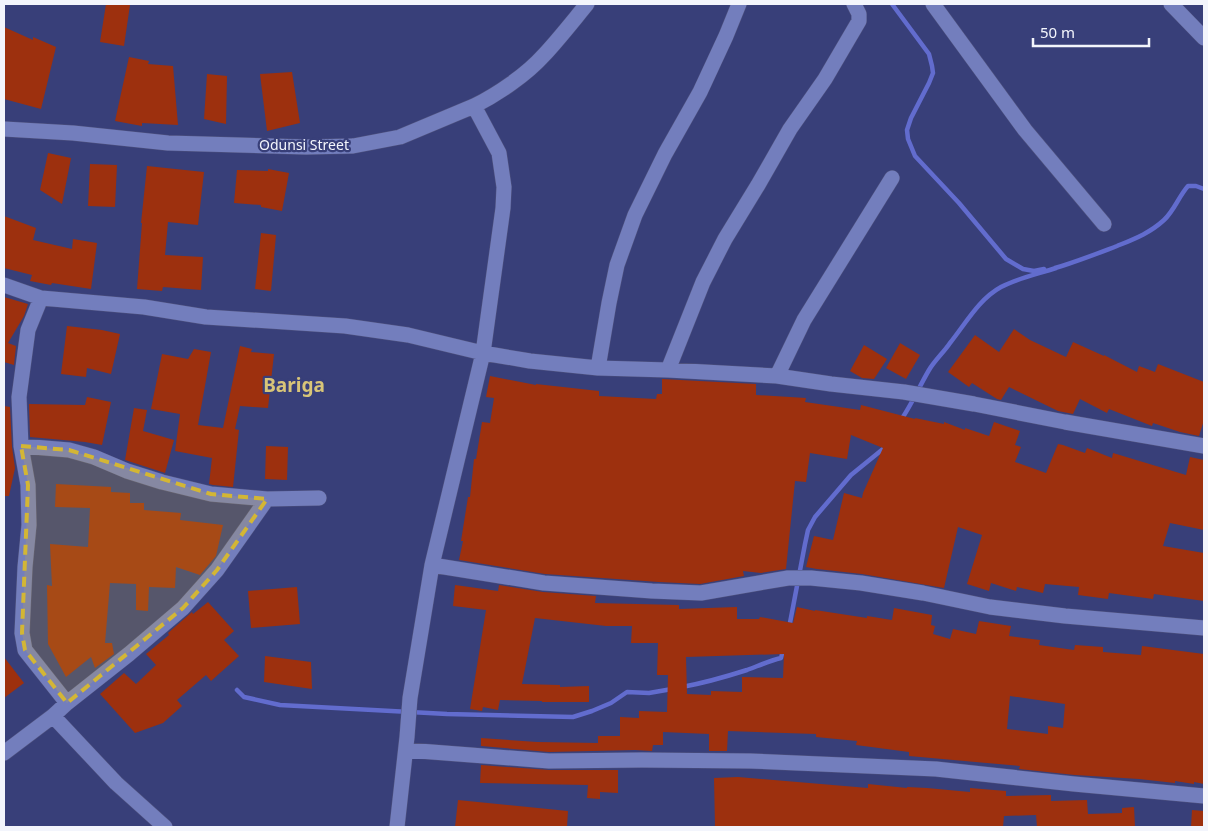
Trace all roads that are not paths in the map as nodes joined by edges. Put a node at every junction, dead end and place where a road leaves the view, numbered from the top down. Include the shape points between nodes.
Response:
1 (587, 4) edge
2 (739, 4) edge
3 (854, 4) edge
4 (933, 4) edge
5 (1171, 4) edge
6 (1204, 38) edge
7 (474, 106) junction
8 (4, 129) edge
9 (892, 178) dead end
10 (1104, 224) dead end
11 (4, 285) edge
12 (41, 298) junction
13 (483, 353) junction
14 (598, 368) junction
15 (668, 370) junction
16 (777, 376) junction
17 (21, 446) junction
18 (1204, 446) edge
19 (319, 498) dead end
20 (267, 499) junction
21 (432, 565) junction
22 (1204, 628) edge
23 (67, 703) junction
24 (53, 716) junction
25 (407, 744) junction
26 (4, 754) edge
27 (1204, 796) edge
28 (166, 827) edge
29 (397, 827) edge

1 - 7 street, Odunsi Street via 543,56 520,77
2 - 14 street via 700,92 635,215 618,265
3 - 15 street via 859,14 858,21 725,239 703,282
4 - 10 street via 1025,130
5 - 6 street
7 - 8 street, Odunsi Street via 400,136 353,146 168,144
7 - 13 street via 500,152 504,187
9 - 16 street via 804,320
11 - 12 street
12 - 13 street via 144,307 206,317 345,326 408,335
12 - 17 street via 28,330 23,360 19,397
13 - 14 street
13 - 21 street
14 - 15 street
15 - 16 street
16 - 18 street via 904,392
17 - 20 street via 69,450 162,482 212,494
17 - 23 street via 28,485 29,525 22,633 25,650
19 - 20 street
20 - 23 street via 217,570 183,608
21 - 22 street via 544,583 652,591 701,592 788,578 811,578 923,592 990,607
21 - 25 street via 410,698
23 - 24 street
24 - 26 street
24 - 28 street via 116,783
25 - 27 street via 549,760 750,761 936,769
25 - 29 street

